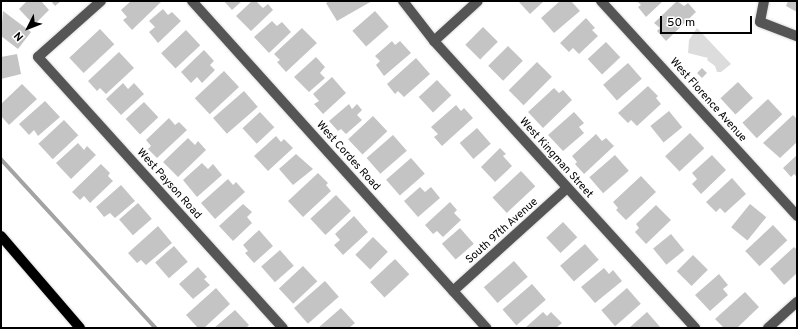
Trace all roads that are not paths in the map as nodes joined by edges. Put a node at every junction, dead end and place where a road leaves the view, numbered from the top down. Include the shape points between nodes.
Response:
1 (100, 1) edge
2 (192, 1) edge
3 (403, 1) edge
4 (478, 1) edge
5 (601, 1) edge
6 (764, 1) edge
7 (797, 36) edge
8 (434, 41) junction
9 (567, 188) junction
10 (797, 216) edge
11 (1, 236) edge
12 (453, 291) junction
13 (797, 302) edge
14 (80, 328) edge
15 (283, 328) edge
16 (486, 328) edge
17 (695, 328) edge
18 (768, 328) edge

1 - 15 street, West Payson Road via 38,57
2 - 12 street, West Cordes Road
3 - 8 street, West Kingman Street
4 - 8 street
5 - 10 street, West Florence Avenue
6 - 7 street via 760,22
8 - 9 street, West Kingman Street
9 - 12 street, South 97th Avenue
9 - 17 street, West Kingman Street
11 - 14 main road
12 - 16 street, West Cordes Road
13 - 18 street

